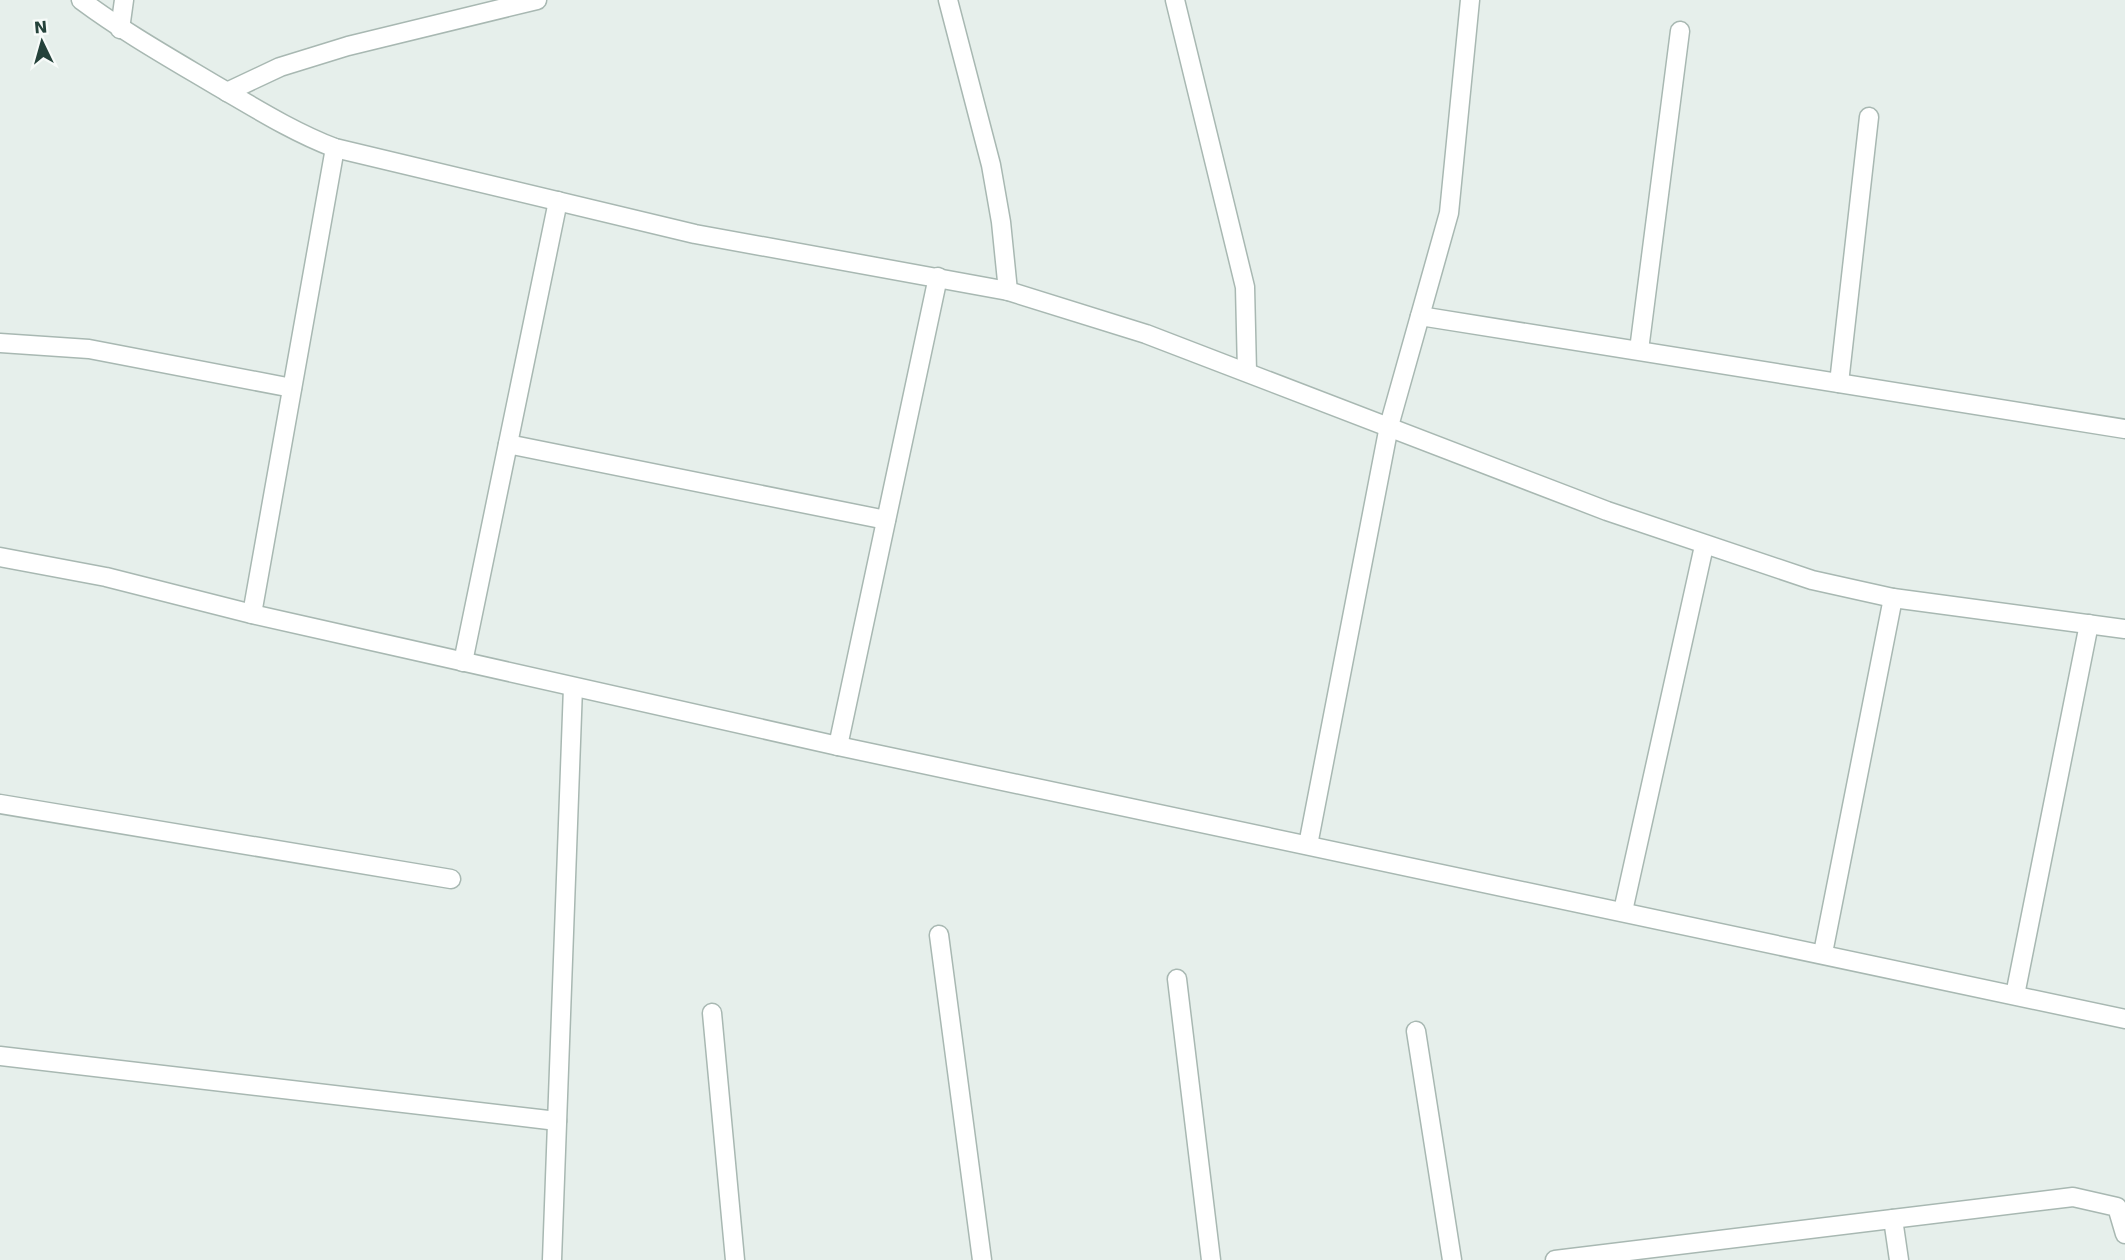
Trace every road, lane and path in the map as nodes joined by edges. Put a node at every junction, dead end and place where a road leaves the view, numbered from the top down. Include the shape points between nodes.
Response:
1 (81, 0) edge
2 (124, 0) edge
3 (537, 0) edge
4 (948, 0) edge
5 (1175, 0) edge
6 (1470, 0) edge
7 (120, 29) junction
8 (1680, 31) dead end
9 (227, 92) junction
10 (1869, 117) dead end
11 (335, 148) junction
12 (558, 201) junction
13 (938, 277) junction
14 (1008, 291) junction
15 (1420, 316) junction
16 (0, 343) edge
17 (1639, 350) junction
18 (1247, 372) junction
19 (1839, 383) junction
20 (292, 388) junction
21 (1389, 426) junction
22 (2125, 429) edge
23 (508, 444) junction
24 (886, 520) junction
25 (1704, 546) junction
26 (0, 557) edge
27 (1893, 598) junction
28 (252, 614) junction
29 (2090, 624) junction
30 (2125, 629) edge
31 (463, 662) junction
32 (573, 687) junction
33 (838, 746) junction
34 (0, 804) edge
35 (1308, 845) junction
36 (451, 879) dead end
37 (1623, 911) junction
38 (939, 935) dead end
39 (1823, 953) junction
40 (1177, 979) dead end
41 (2015, 995) junction
42 (712, 1013) dead end
43 (2125, 1019) edge
44 (1416, 1031) dead end
45 (0, 1056) edge
46 (557, 1121) junction
47 (1893, 1219) junction
48 (2125, 1234) edge
49 (1680, 1252) edge
50 (552, 1260) edge
51 (735, 1260) edge
52 (982, 1260) edge
53 (1211, 1260) edge
54 (1452, 1260) edge
55 (1555, 1260) edge
56 (1899, 1260) edge

1 - 7 street
2 - 7 street
3 - 9 street via 348,46 280,67
4 - 14 street via 991,165
5 - 18 street via 1245,287
6 - 15 street via 1449,213
7 - 9 street
8 - 17 street
9 - 11 street via 307,137
10 - 19 street
11 - 12 street
11 - 20 street
12 - 13 street via 695,234
12 - 23 street
13 - 14 street
13 - 24 street
14 - 18 street via 1146,334
15 - 17 street
15 - 21 street
16 - 20 street via 89,349
17 - 19 street
18 - 21 street
19 - 22 street
20 - 28 street
21 - 25 street
21 - 35 street
23 - 24 street
23 - 31 street
24 - 33 street
25 - 27 street via 1812,580
25 - 37 street
26 - 28 street via 106,577
27 - 29 street
27 - 39 street
28 - 31 street
29 - 30 street
29 - 41 street
31 - 32 street
32 - 33 street
32 - 46 street
33 - 35 street
34 - 36 street
35 - 37 street
37 - 39 street
38 - 52 street
39 - 41 street
40 - 53 street
41 - 43 street
42 - 51 street
44 - 54 street
45 - 46 street
46 - 50 street
47 - 48 street via 2073,1197 2117,1207
47 - 49 street
47 - 56 street
49 - 55 street

